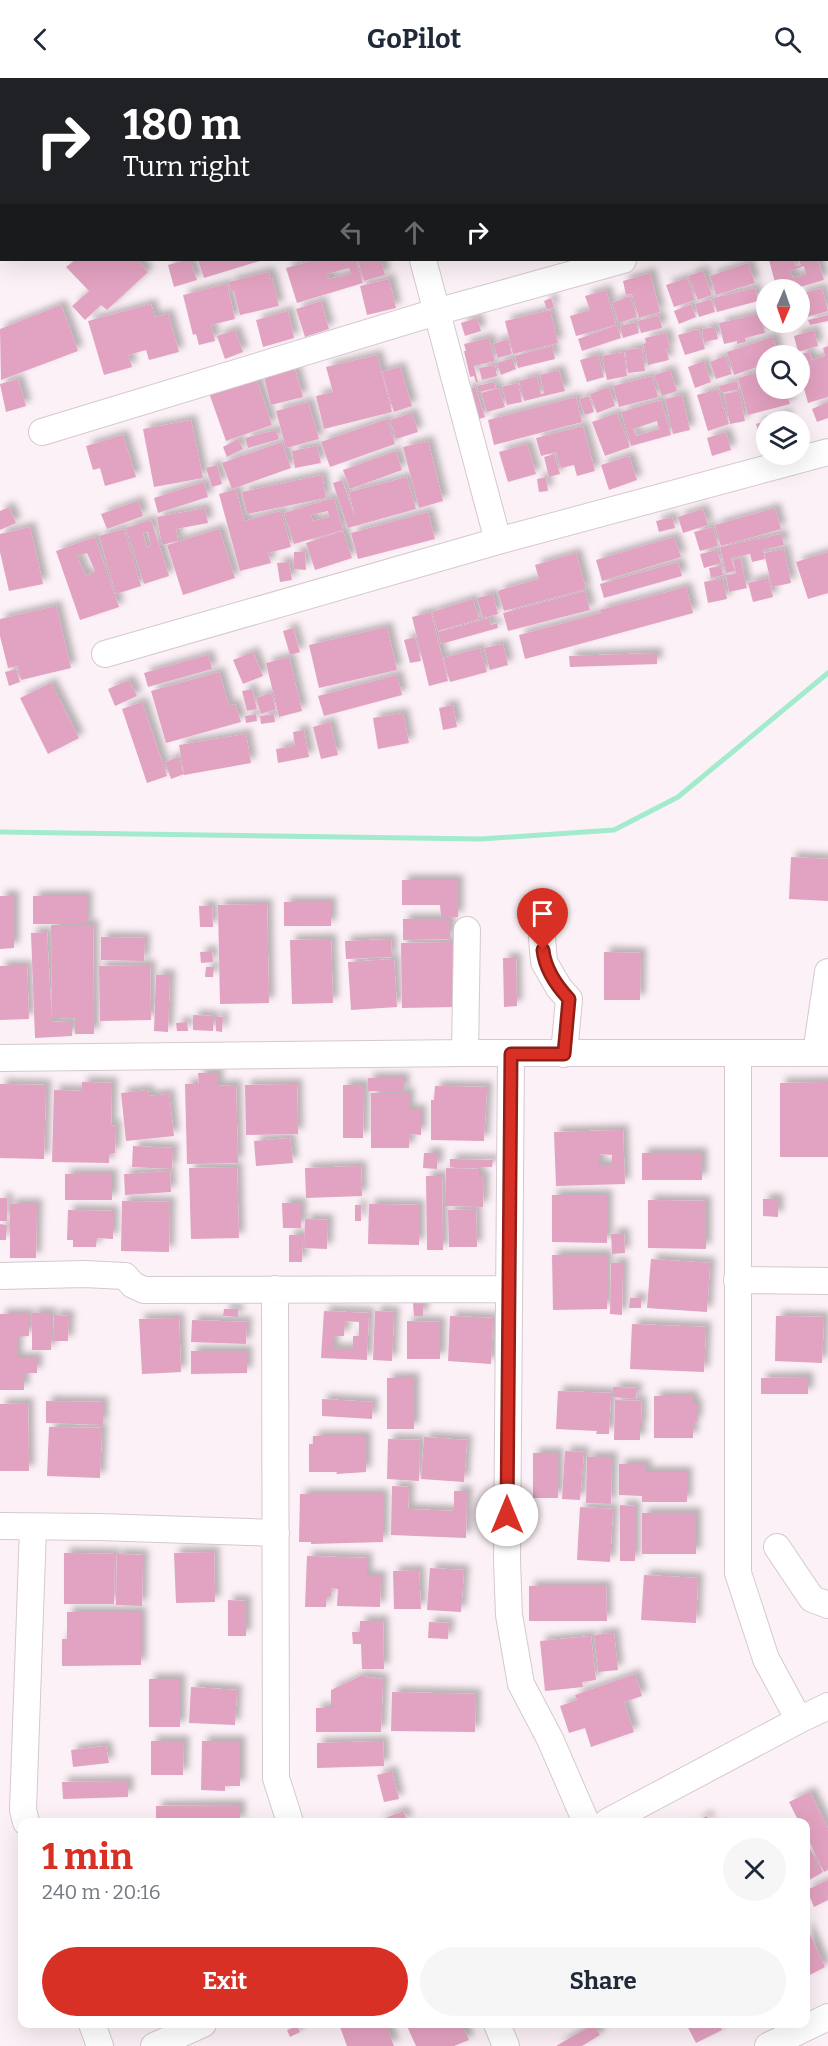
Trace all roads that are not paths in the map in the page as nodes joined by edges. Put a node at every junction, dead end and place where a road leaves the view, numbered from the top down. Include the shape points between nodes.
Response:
1 (423, 261) edge
2 (619, 261) edge
3 (436, 312) junction
4 (42, 432) dead end
5 (828, 452) edge
6 (498, 541) junction
7 (105, 654) dead end
8 (467, 930) dead end
9 (542, 938) dead end
10 (828, 972) edge
11 (465, 1053) junction
12 (822, 1053) edge
13 (511, 1054) junction
14 (564, 1054) junction
15 (738, 1054) junction
16 (0, 1058) edge
17 (0, 1276) edge
18 (737, 1280) junction
19 (828, 1281) edge
20 (275, 1289) junction
21 (509, 1289) junction
22 (0, 1526) edge
23 (33, 1528) junction
24 (276, 1533) junction
25 (777, 1546) dead end
26 (828, 1605) edge
27 (828, 1707) edge
28 (799, 1720) junction
29 (25, 1818) edge
30 (289, 1818) edge
31 (584, 1818) edge
32 (615, 1818) edge
33 (828, 2017) edge
34 (810, 2026) edge
35 (93, 2028) edge
36 (194, 2028) edge
37 (499, 2028) edge
38 (805, 2028) edge
39 (100, 2046) edge
40 (154, 2046) edge
41 (506, 2046) edge
42 (768, 2046) edge

1 - 3 street
2 - 3 street
3 - 4 street
3 - 6 street
5 - 6 street
6 - 7 street
8 - 11 street
9 - 14 street via 544,963 569,999
10 - 12 street
11 - 13 street
11 - 16 street
12 - 15 street
13 - 14 street
13 - 21 street
14 - 15 street
15 - 18 street
17 - 20 street via 125,1276 144,1290
18 - 19 street
18 - 28 street via 738,1573 766,1659
20 - 21 street
20 - 24 street
21 - 31 street via 509,1615 521,1684
22 - 23 street
23 - 24 street
23 - 29 street
24 - 30 street via 276,1778
25 - 26 street via 812,1599
27 - 28 street
28 - 32 street
33 - 34 street
35 - 39 street
36 - 40 street
37 - 41 street
38 - 42 street

